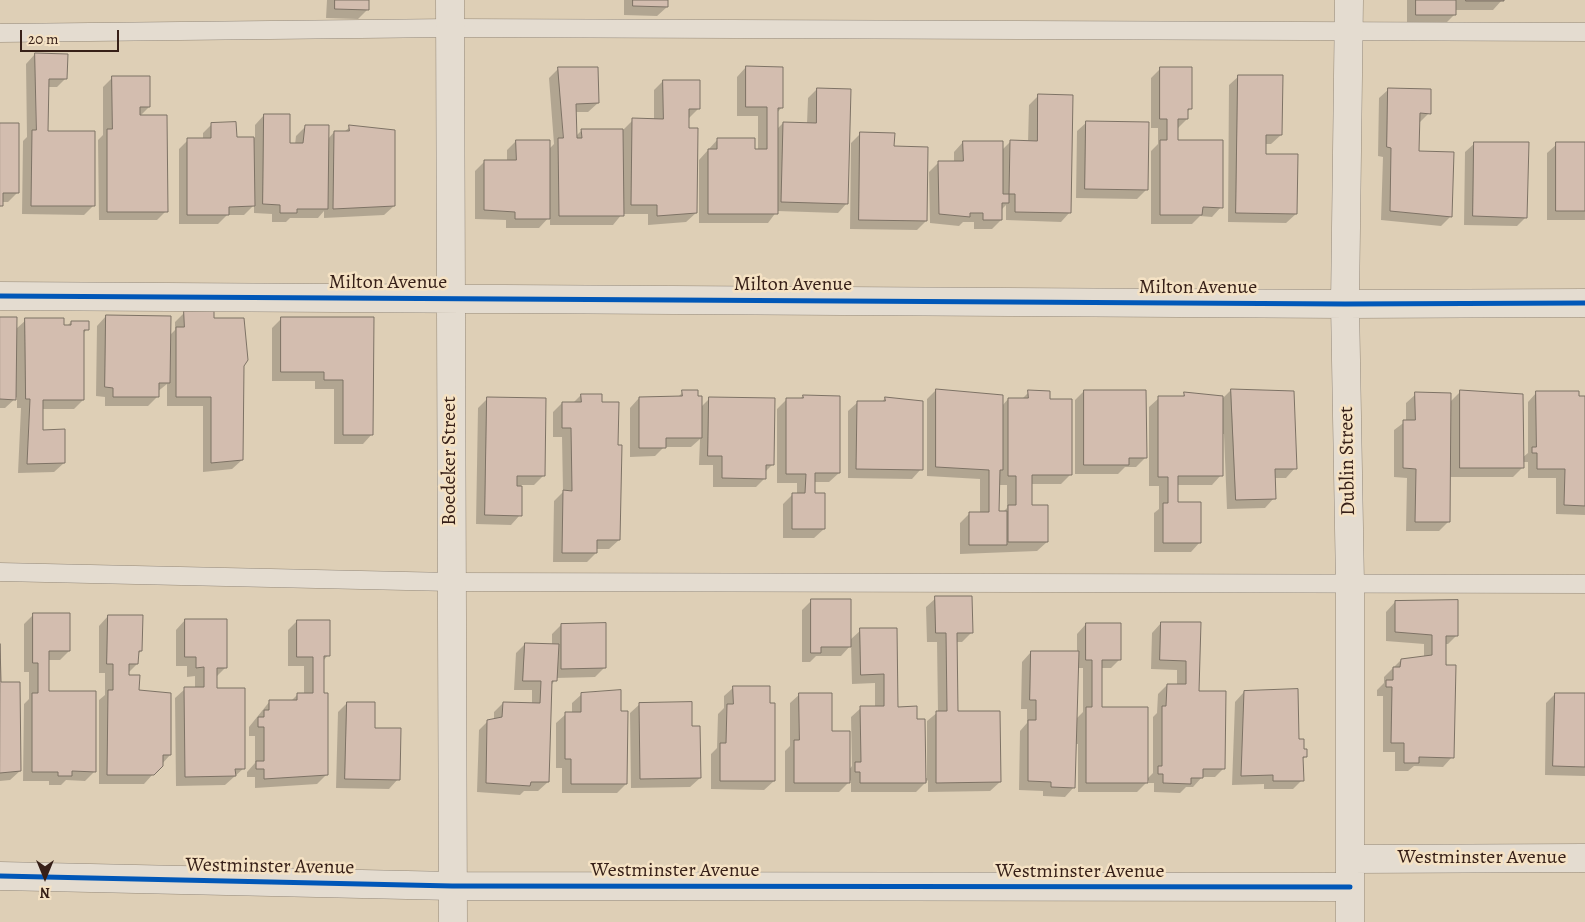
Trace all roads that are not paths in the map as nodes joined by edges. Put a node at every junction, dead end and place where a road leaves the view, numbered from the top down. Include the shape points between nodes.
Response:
1 (450, 0) edge
2 (1349, 0) edge
3 (450, 28) junction
4 (1349, 31) junction
5 (1585, 32) edge
6 (0, 34) edge
7 (0, 296) edge
8 (450, 298) junction
9 (1346, 304) junction
10 (1585, 304) edge
11 (0, 572) edge
12 (451, 582) junction
13 (1350, 584) junction
14 (1585, 584) edge
15 (1585, 858) edge
16 (1350, 859) junction
17 (0, 876) edge
18 (452, 886) junction
19 (1350, 887) junction
20 (453, 922) edge
21 (1350, 922) edge

1 - 3 street, Boedeker Street
2 - 4 street, Dublin Street
3 - 4 lane
3 - 6 lane
3 - 8 street, Boedeker Street
4 - 5 lane
4 - 9 street, Dublin Street
7 - 8 street, Milton Avenue
8 - 9 street, Milton Avenue
8 - 12 street, Boedeker Street
9 - 10 street, Milton Avenue
9 - 13 street, Dublin Street
11 - 12 lane
12 - 13 lane
12 - 18 street, Boedeker Street
13 - 14 lane
13 - 16 street, Dublin Street
15 - 16 street, Westminster Avenue
16 - 19 street, Dublin Street
17 - 18 street, Westminster Avenue
18 - 19 street, Westminster Avenue
18 - 20 street, Boedeker Street
19 - 21 street, Dublin Street

